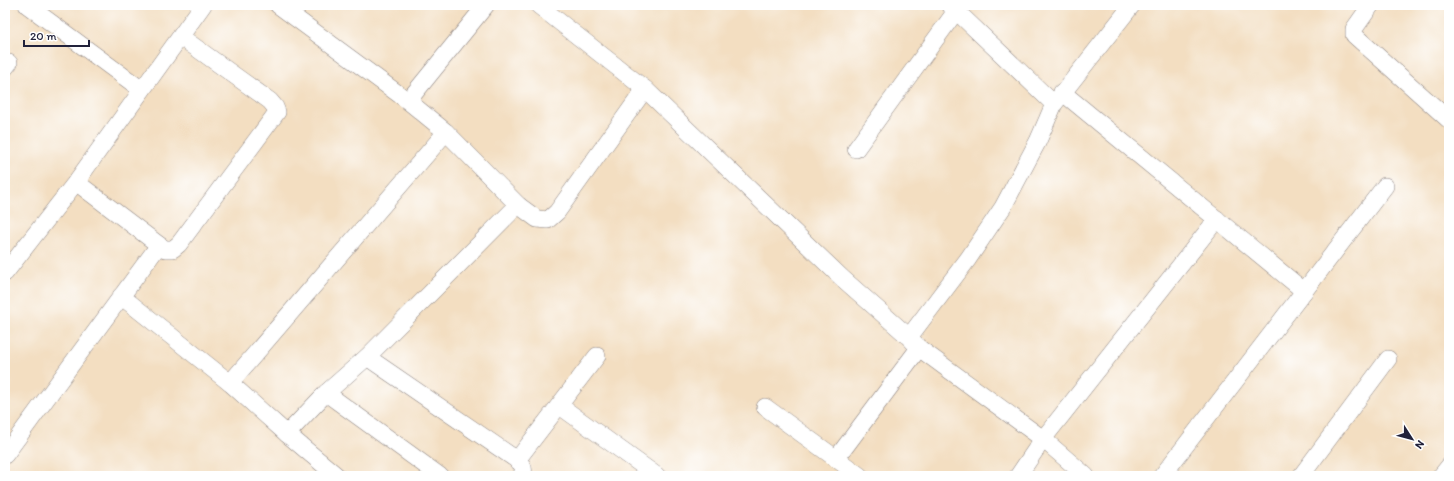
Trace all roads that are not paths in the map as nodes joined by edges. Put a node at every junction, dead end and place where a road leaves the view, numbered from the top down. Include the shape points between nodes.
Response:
1 (27, 5) edge
2 (203, 5) edge
3 (278, 5) edge
4 (486, 5) edge
5 (538, 5) edge
6 (1132, 5) edge
7 (1371, 5) edge
8 (953, 8) edge
9 (181, 37) junction
10 (645, 89) junction
11 (142, 90) junction
12 (1058, 98) junction
13 (408, 101) junction
14 (1449, 120) edge
15 (446, 132) junction
16 (856, 150) dead end
17 (76, 182) junction
18 (1385, 186) dead end
19 (518, 205) junction
20 (1217, 219) junction
21 (159, 245) junction
22 (5, 273) edge
23 (1304, 291) junction
24 (121, 296) junction
25 (914, 343) junction
26 (597, 356) dead end
27 (367, 357) junction
28 (1388, 359) dead end
29 (230, 383) junction
30 (326, 393) junction
31 (560, 406) junction
32 (765, 406) dead end
33 (287, 434) junction
34 (1043, 438) junction
35 (5, 455) edge
36 (836, 459) junction
37 (1449, 466) edge
38 (519, 468) edge
39 (331, 474) edge
40 (440, 476) edge
41 (657, 476) edge
42 (860, 476) edge
43 (1018, 476) edge
44 (1086, 476) edge
45 (1162, 476) edge
46 (1301, 476) edge
47 (1441, 476) edge

1 - 11 street
2 - 9 street
3 - 13 street
4 - 13 street
5 - 10 street
6 - 12 street
7 - 14 street via 1354,29 1354,35
8 - 12 street
8 - 16 street
9 - 11 street
9 - 21 street via 270,101 277,112 179,244 173,249 165,249
10 - 19 street via 557,212 548,220 537,219
10 - 25 street via 842,278
11 - 17 street
12 - 20 street
12 - 25 street via 1003,207
13 - 15 street
15 - 19 street
15 - 29 street
17 - 21 street
17 - 22 street
18 - 23 street
19 - 27 street
20 - 23 street
20 - 34 street
21 - 24 street
23 - 45 street
24 - 29 street
24 - 35 street
25 - 34 street
25 - 36 street
26 - 31 street
27 - 30 street
27 - 38 street
28 - 46 street
29 - 33 street
30 - 33 street
30 - 40 street
31 - 38 street
31 - 41 street
32 - 36 street
33 - 39 street
34 - 43 street
34 - 44 street
36 - 42 street
37 - 47 street

